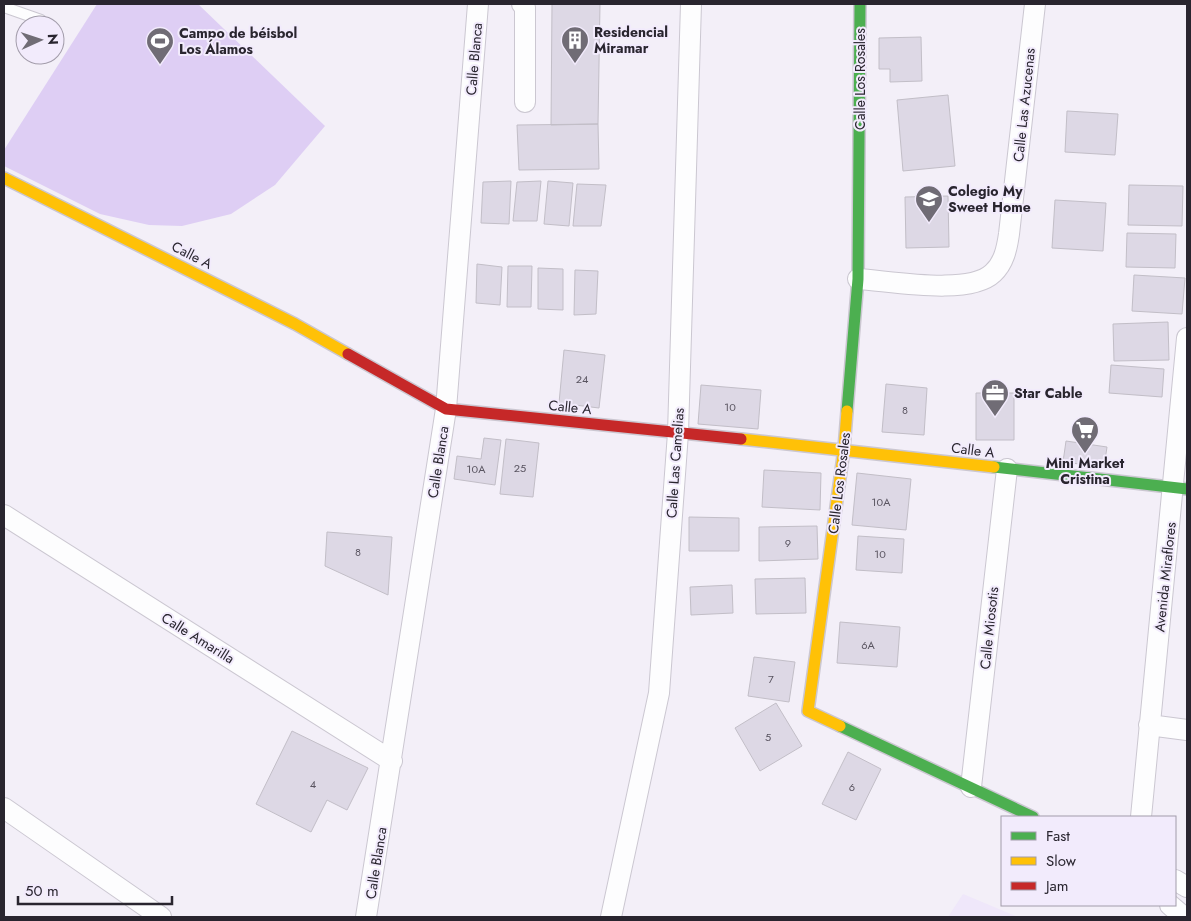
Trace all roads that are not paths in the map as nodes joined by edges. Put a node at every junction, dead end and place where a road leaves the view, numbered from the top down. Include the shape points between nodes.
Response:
1 (478, 4) edge
2 (522, 4) edge
3 (692, 4) edge
4 (860, 4) edge
5 (1035, 4) edge
6 (4, 7) edge
7 (27, 15) edge
8 (525, 102) dead end
9 (4, 178) edge
10 (858, 279) junction
11 (1187, 338) edge
12 (446, 409) junction
13 (678, 433) junction
14 (844, 449) junction
15 (1007, 469) junction
16 (1180, 488) edge
17 (4, 515) edge
18 (1149, 725) junction
19 (1187, 730) edge
20 (392, 761) junction
21 (972, 787) junction
22 (4, 808) edge
23 (1031, 816) edge
24 (1141, 816) edge
25 (1176, 881) edge
26 (1187, 887) edge
27 (1171, 906) edge
28 (161, 917) edge
29 (366, 917) edge
30 (611, 917) edge
31 (1184, 917) edge

1 - 12 street, Calle Blanca
2 - 8 street via 525,7
3 - 13 street, Calle Las Camelias
4 - 10 street, Calle Los Rosales
5 - 10 street, Calle Las Azucenas via 1006,254 994,272 978,283 955,286
6 - 7 lane
9 - 12 street, Calle A via 295,324
10 - 14 street, Calle Los Rosales
11 - 16 street, Avenida Miraflores
12 - 13 street, Calle A
12 - 20 street, Calle Blanca
13 - 14 street, Calle A
13 - 30 street, Calle Las Camelias via 659,692
14 - 15 street, Calle A
14 - 21 street, Calle Los Rosales via 808,711
15 - 16 street, Calle A
15 - 21 street, Calle Miosotis
16 - 18 street, Avenida Miraflores
17 - 20 street, Calle Amarilla
18 - 19 street
18 - 24 street, Avenida Miraflores
20 - 29 street, Calle Blanca
21 - 23 street, Calle Los Rosales
22 - 28 street
25 - 26 street
27 - 31 street

